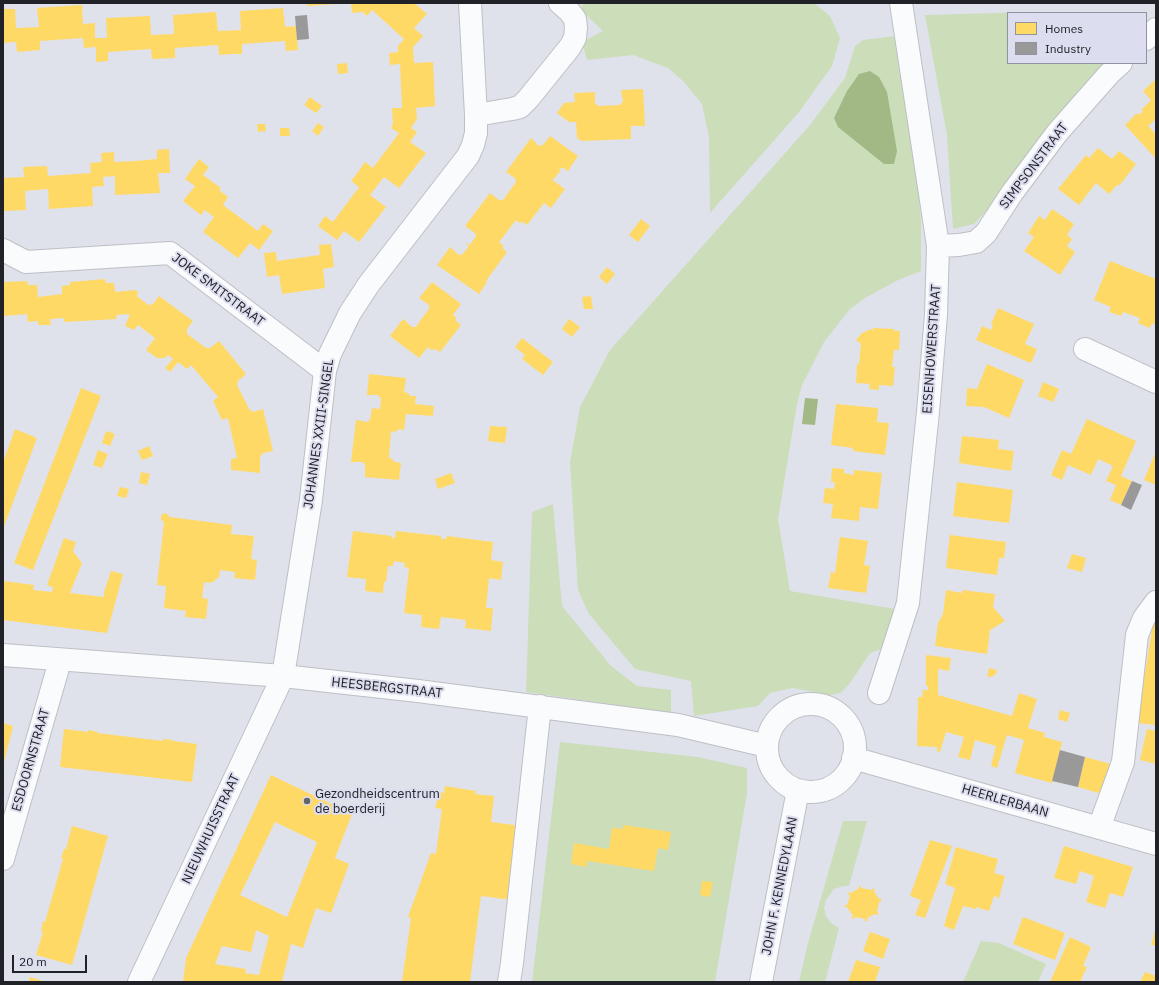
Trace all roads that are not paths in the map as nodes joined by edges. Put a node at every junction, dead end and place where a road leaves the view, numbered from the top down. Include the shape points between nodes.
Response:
1 (470, 3) edge
2 (560, 3) edge
3 (901, 3) edge
4 (1156, 29) edge
5 (1147, 38) edge
6 (1120, 64) edge
7 (476, 115) junction
8 (938, 246) junction
9 (3, 250) edge
10 (1085, 348) dead end
11 (325, 371) junction
12 (1156, 382) edge
13 (1156, 602) edge
14 (3, 656) edge
15 (60, 660) junction
16 (283, 676) junction
17 (879, 693) dead end
18 (540, 706) junction
19 (767, 746) junction
20 (854, 758) junction
21 (798, 790) junction
22 (1099, 828) junction
23 (1156, 844) edge
24 (3, 859) edge
25 (139, 982) edge
26 (509, 982) edge
27 (761, 982) edge

1 - 7 street, JOHANNES XXIII-SINGEL
2 - 7 street via 575,19 575,38 570,47 520,107
3 - 8 street, EISENHOWERSTRAAT
4 - 5 street
6 - 8 street, SIMPSONSTRAAT via 1057,133 986,233 976,242
7 - 11 street, JOHANNES XXIII-SINGEL via 476,133 468,156 357,302 338,335
8 - 17 street, EISENHOWERSTRAAT via 930,389 908,603
9 - 11 street, JOKE SMITSTRAAT via 26,262 170,253
10 - 12 street
11 - 16 street, JOHANNES XXIII-SINGEL via 311,500
13 - 22 street via 1144,618 1137,635 1123,762
14 - 15 street, HEESBERGSTRAAT
15 - 16 street, HEESBERGSTRAAT
15 - 24 street, ESDOORNSTRAAT
16 - 18 street, HEESBERGSTRAAT
16 - 25 street, NIEUWHUISSTRAAT
18 - 19 street, HEESBERGSTRAAT via 678,725
18 - 26 street
19 - 20 street via 774,724 783,714 808,704 834,711 844,720 855,744
19 - 21 street via 768,757 775,774 789,787
20 - 21 street via 850,769 834,786 816,792
20 - 22 street, HEERLERBAAN
21 - 27 street, JOHN F. KENNEDYLAAN
22 - 23 street, HEERLERBAAN

